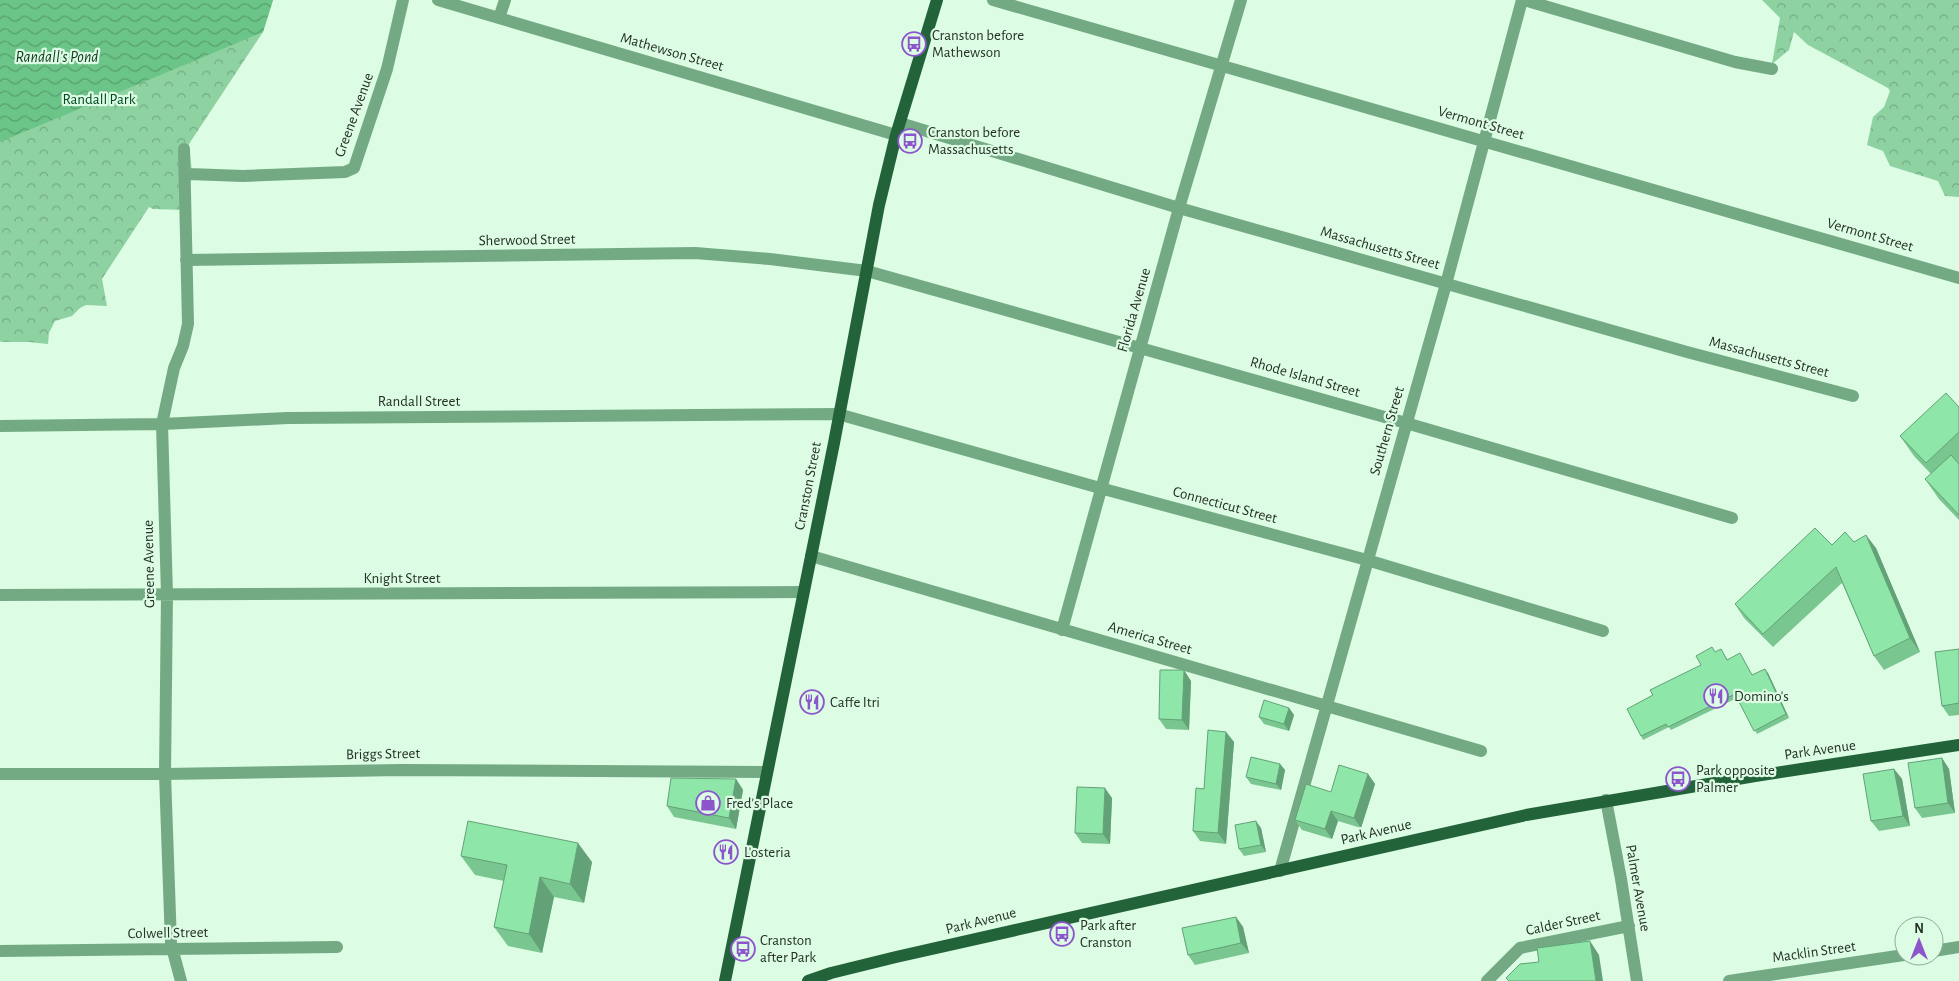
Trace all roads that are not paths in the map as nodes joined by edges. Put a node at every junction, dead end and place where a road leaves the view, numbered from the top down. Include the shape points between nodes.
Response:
1 (403, 0) edge
2 (438, 0) edge
3 (505, 0) edge
4 (937, 0) edge
5 (993, 0) edge
6 (1240, 0) edge
7 (1523, 0) edge
8 (499, 18) junction
9 (1222, 65) junction
10 (1772, 69) dead end
11 (898, 129) junction
12 (1484, 141) junction
13 (184, 149) dead end
14 (189, 174) dead end
15 (1179, 208) junction
16 (186, 260) junction
17 (867, 271) junction
18 (1959, 278) edge
19 (1446, 284) junction
20 (1140, 348) junction
21 (1853, 396) dead end
22 (838, 414) junction
23 (1406, 423) junction
24 (162, 424) junction
25 (0, 426) edge
26 (1100, 488) junction
27 (1732, 518) dead end
28 (811, 556) junction
29 (1367, 560) junction
30 (803, 592) junction
31 (166, 594) junction
32 (0, 595) edge
33 (1062, 630) junction
34 (1603, 632) dead end
35 (1326, 706) junction
36 (1959, 745) edge
37 (1481, 751) dead end
38 (767, 772) junction
39 (0, 774) edge
40 (165, 774) junction
41 (1606, 800) junction
42 (1280, 871) junction
43 (1629, 926) junction
44 (337, 947) dead end
45 (1959, 947) edge
46 (172, 949) junction
47 (1944, 949) edge
48 (0, 951) edge
49 (1894, 956) edge
50 (181, 981) edge
51 (725, 981) edge
52 (808, 981) edge
53 (1487, 981) edge
54 (1637, 981) edge
55 (1729, 981) edge

1 - 14 street, Greene Avenue via 387,69 354,168 345,172 243,176
2 - 8 street, Mathewson Street
3 - 8 street
4 - 11 main road, Cranston Street
5 - 9 street, Vermont Street
6 - 9 street, Florida Avenue
7 - 10 street via 1735,62
7 - 12 street, Southern Street
8 - 11 street, Mathewson Street
9 - 12 street, Vermont Street
9 - 15 street, Florida Avenue
11 - 15 street, Massachusetts Street
11 - 17 main road, Cranston Street
12 - 18 street, Vermont Street
12 - 19 street, Southern Street
13 - 16 street, Greene Avenue
15 - 19 street, Massachusetts Street
15 - 20 street, Florida Avenue
16 - 17 street, Sherwood Street via 695,253
16 - 24 street, Greene Avenue via 188,324
17 - 20 street, Rhode Island Street
17 - 22 main road, Cranston Street
19 - 21 street, Massachusetts Street
19 - 23 street, Southern Street
20 - 23 street, Rhode Island Street
20 - 26 street, Florida Avenue
22 - 24 street, Randall Street via 288,418
22 - 26 street, Connecticut Street
22 - 28 main road, Cranston Street
23 - 27 street, Rhode Island Street
23 - 29 street, Southern Street
24 - 25 street, Randall Street
24 - 31 street, Greene Avenue
26 - 29 street, Connecticut Street
26 - 33 street, Florida Avenue
28 - 30 main road, Cranston Street
28 - 33 street, America Street
29 - 34 street, Connecticut Street
29 - 35 street, Southern Street
30 - 31 street, Knight Street
30 - 38 main road, Cranston Street
31 - 32 street, Knight Street
31 - 40 street, Greene Avenue
33 - 35 street, America Street
35 - 37 street, America Street
35 - 42 street, Southern Street
36 - 41 main road, Park Avenue
38 - 40 street, Briggs Street via 401,770
38 - 51 main road, Cranston Street
39 - 40 street, Briggs Street
40 - 46 street, Greene Avenue
41 - 42 main road, Park Avenue via 1460,829
41 - 43 street, Palmer Avenue
42 - 52 main road, Park Avenue via 896,957
43 - 53 street, Calder Street via 1520,948
43 - 54 street, Palmer Avenue
44 - 46 street, Colwell Street
45 - 47 street
46 - 48 street, Colwell Street
46 - 50 street, Greene Avenue
49 - 55 street, Macklin Street

